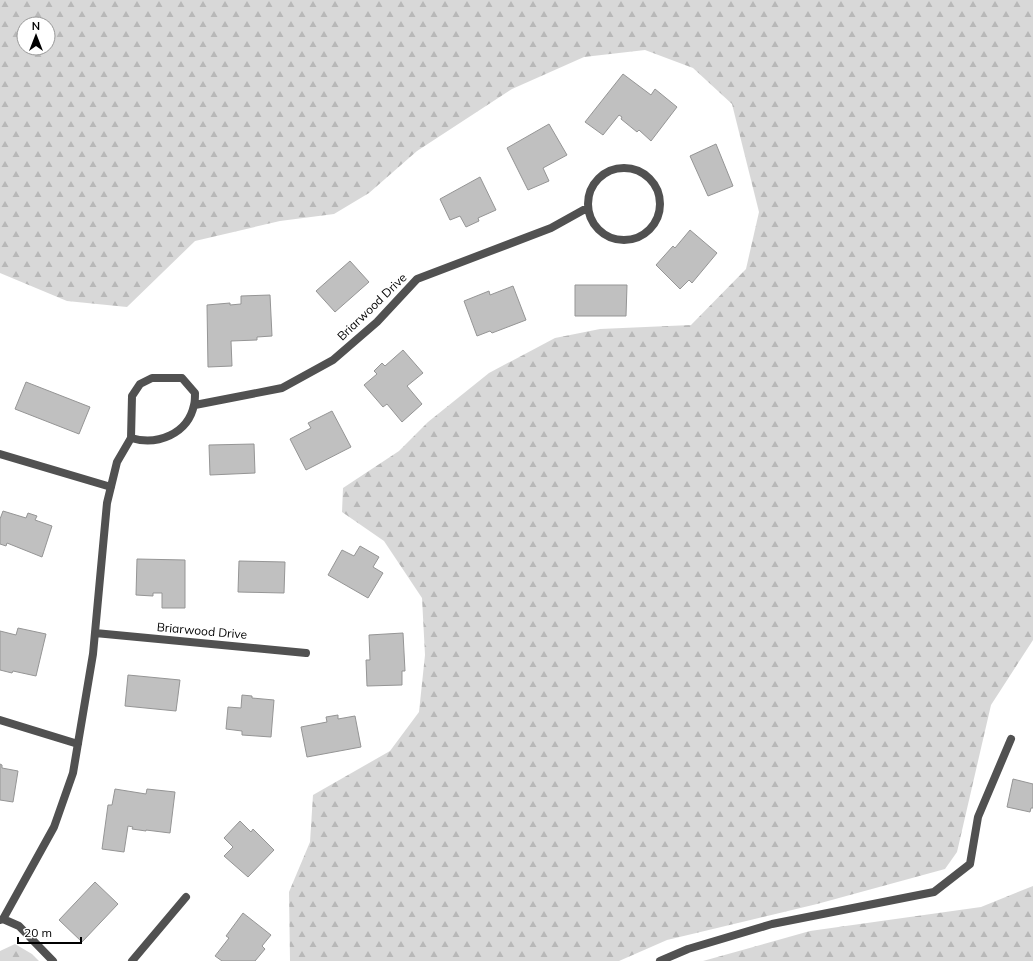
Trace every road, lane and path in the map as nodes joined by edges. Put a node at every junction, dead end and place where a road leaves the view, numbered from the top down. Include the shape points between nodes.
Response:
1 (587, 208) junction
2 (195, 405) junction
3 (131, 438) junction
4 (0, 454) edge
5 (110, 488) junction
6 (95, 633) junction
7 (306, 653) dead end
8 (0, 720) edge
9 (1011, 739) dead end
10 (78, 744) junction
11 (186, 898) dead end
12 (2, 919) edge
13 (53, 961) edge
14 (132, 961) edge
15 (660, 961) edge

1 - 1 street via 596,229 617,240 639,237 645,232 656,221 661,199 651,178 631,167 608,170 591,185
1 - 2 street, Briarwood Drive via 551,228 417,279 377,322 334,360 282,388
2 - 3 street via 188,421 176,432 154,441
2 - 3 street via 195,393 182,378 152,378 140,384 132,396
3 - 5 street via 117,462
4 - 5 street
5 - 6 street
6 - 7 street, Briarwood Drive
6 - 10 street
8 - 10 street
9 - 15 street via 978,817 970,864 934,892 772,924 688,949
10 - 12 street via 73,773 54,827
11 - 14 street
12 - 13 street via 19,926

